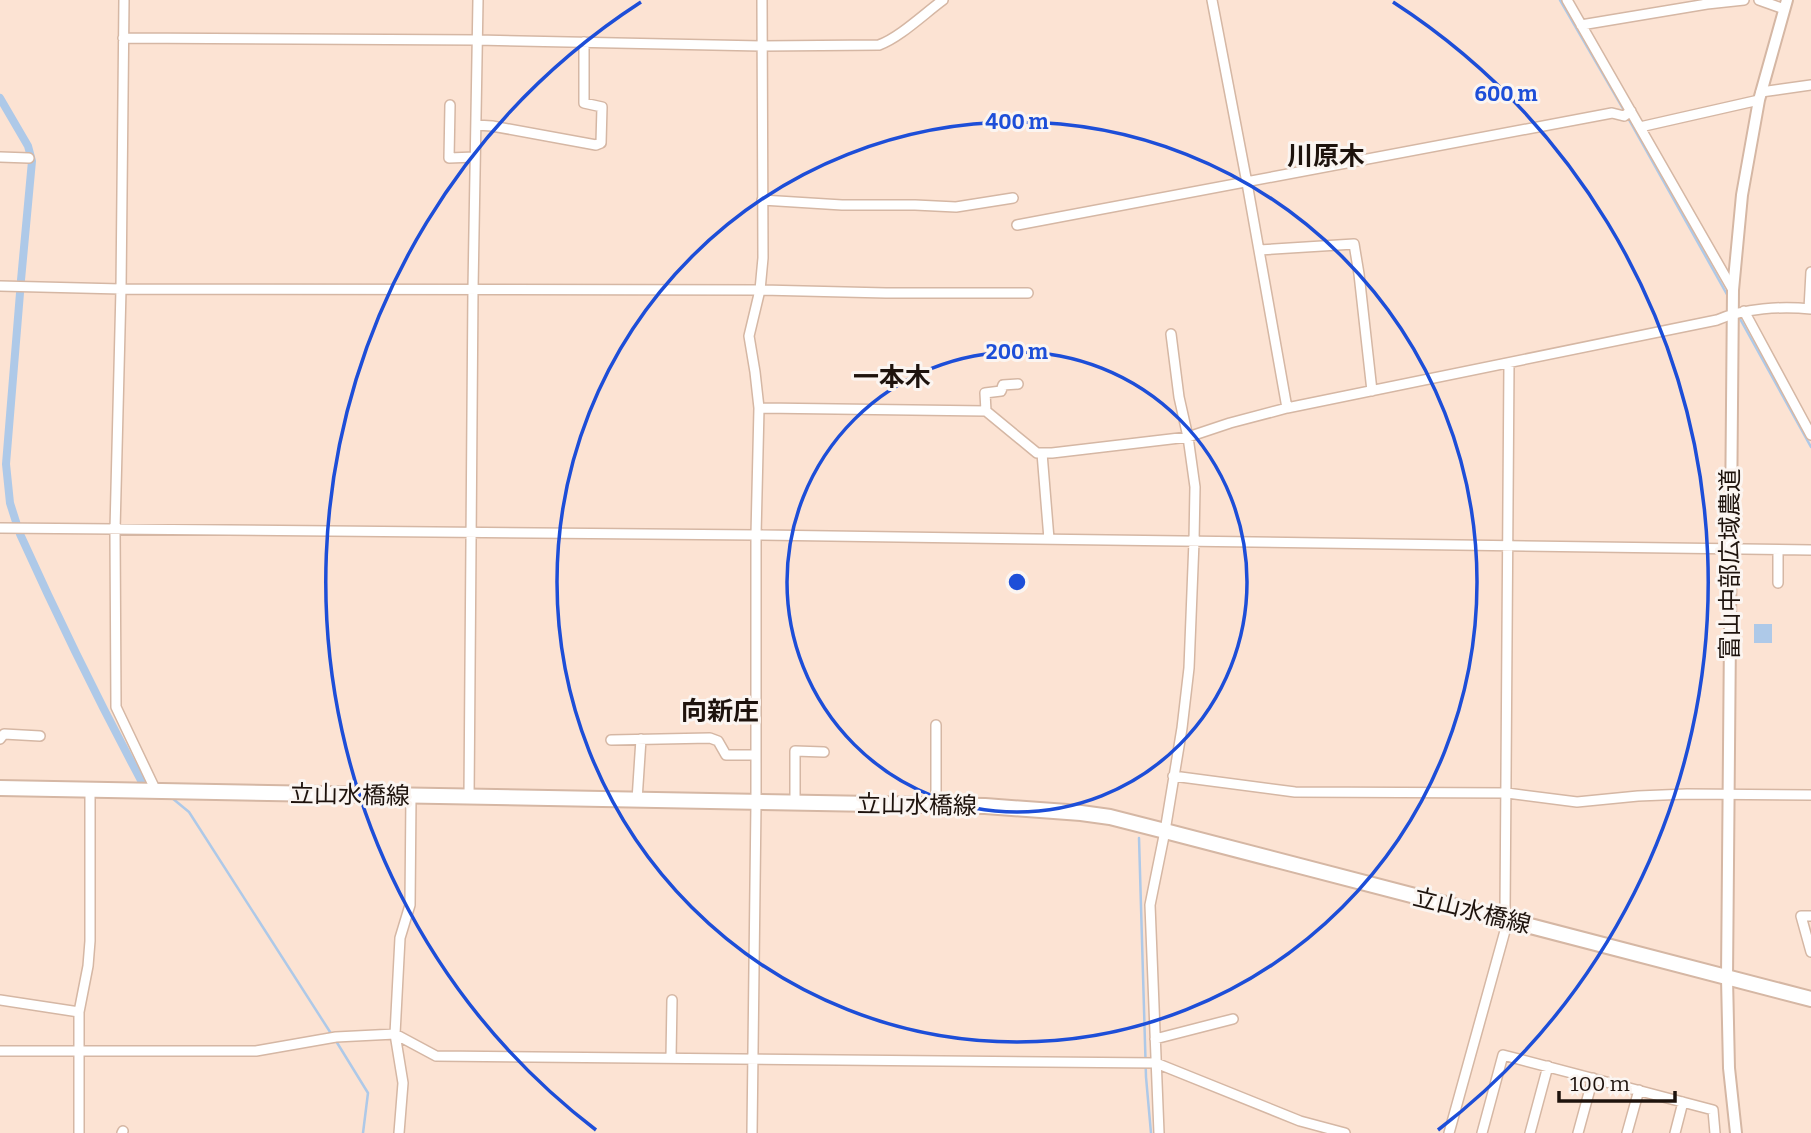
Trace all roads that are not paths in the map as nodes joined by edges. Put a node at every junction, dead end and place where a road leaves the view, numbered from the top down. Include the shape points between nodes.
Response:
1 (124, 0) edge
2 (478, 0) edge
3 (762, 0) edge
4 (943, 0) edge
5 (1212, 0) edge
6 (1567, 0) edge
7 (1744, 0) edge
8 (1759, 0) edge
9 (1707, 2) edge
10 (1786, 4) edge
11 (1581, 25) junction
12 (123, 38) junction
13 (477, 40) junction
14 (584, 42) junction
15 (761, 46) junction
16 (1811, 85) edge
17 (1760, 96) junction
18 (450, 105) dead end
19 (1631, 111) junction
20 (476, 125) junction
21 (1640, 127) junction
22 (0, 157) edge
23 (29, 158) dead end
24 (475, 158) junction
25 (1247, 183) junction
26 (1013, 198) dead end
27 (762, 200) junction
28 (1017, 225) dead end
29 (1259, 250) junction
30 (1811, 272) edge
31 (0, 286) edge
32 (121, 289) junction
33 (473, 289) junction
34 (760, 290) junction
35 (1733, 290) junction
36 (1028, 293) dead end
37 (1810, 309) edge
38 (1738, 312) junction
39 (1171, 334) dead end
40 (1509, 363) junction
41 (1018, 384) dead end
42 (1372, 391) junction
43 (759, 408) junction
44 (1287, 408) junction
45 (986, 411) junction
46 (1810, 428) edge
47 (1188, 437) junction
48 (1042, 453) junction
49 (0, 528) edge
50 (115, 530) junction
51 (470, 532) junction
52 (756, 535) junction
53 (1049, 539) junction
54 (1194, 541) junction
55 (1508, 545) junction
56 (1730, 549) junction
57 (1779, 550) junction
58 (1811, 550) edge
59 (1778, 583) dead end
60 (936, 725) dead end
61 (40, 736) dead end
62 (0, 739) edge
63 (641, 739) junction
64 (611, 740) dead end
65 (824, 752) dead end
66 (756, 755) junction
67 (1173, 776) junction
68 (0, 788) edge
69 (90, 791) junction
70 (156, 791) junction
71 (1507, 793) junction
72 (1729, 795) junction
73 (1811, 795) edge
74 (411, 796) junction
75 (468, 797) junction
76 (637, 800) junction
77 (756, 803) junction
78 (795, 803) junction
79 (936, 805) junction
80 (1165, 831) junction
81 (1811, 916) edge
82 (1508, 919) junction
83 (1809, 938) edge
84 (1811, 952) edge
85 (1727, 978) junction
86 (1811, 999) edge
87 (0, 1000) edge
88 (672, 1000) dead end
89 (79, 1012) junction
90 (1233, 1019) dead end
91 (395, 1034) junction
92 (1155, 1039) junction
93 (0, 1051) edge
94 (79, 1052) junction
95 (671, 1058) junction
96 (753, 1058) junction
97 (1156, 1063) junction
98 (1548, 1066) junction
99 (1593, 1078) junction
100 (1639, 1090) junction
101 (1683, 1102) junction
102 (79, 1133) edge
103 (399, 1133) edge
104 (752, 1133) edge
105 (1159, 1133) edge
106 (1345, 1133) edge
107 (1449, 1133) edge
108 (1482, 1133) edge
109 (1530, 1133) edge
110 (1578, 1133) edge
111 (1627, 1133) edge
112 (1675, 1133) edge
113 (1715, 1133) edge
114 (1736, 1133) edge

1 - 12 street
2 - 13 street
3 - 15 street
4 - 15 street via 879,45
5 - 25 street
6 - 11 street
7 - 9 street
8 - 10 street
9 - 11 street
10 - 17 street, 富山中部広域農道
11 - 19 street
12 - 13 street
12 - 32 street
13 - 14 street
13 - 20 street
14 - 15 street
14 - 20 street via 584,103 602,107 601,143
15 - 27 street
16 - 17 street
17 - 21 street
17 - 35 street, 富山中部広域農道 via 1742,195
18 - 24 street via 449,158
19 - 21 street
19 - 25 street via 1624,116 1612,113
20 - 24 street
21 - 35 street
22 - 23 street
24 - 33 street
25 - 28 street
25 - 29 street
26 - 27 street via 956,207
27 - 34 street
29 - 42 street via 1354,244
29 - 44 street
30 - 37 street
31 - 32 street
32 - 33 street
32 - 50 street
33 - 34 street
33 - 51 street
34 - 36 street
34 - 43 street via 749,336
35 - 38 street, 富山中部広域農道
37 - 38 street
38 - 40 street
38 - 46 street
38 - 56 street, 富山中部広域農道
39 - 47 street
40 - 42 street
40 - 55 street
41 - 45 street via 985,393
42 - 44 street
43 - 45 street
43 - 52 street
44 - 47 street
45 - 48 street
47 - 48 street
47 - 54 street via 1195,487
48 - 53 street
49 - 50 street
50 - 51 street
50 - 70 street via 116,708
51 - 52 street
51 - 75 street
52 - 53 street
52 - 66 street
53 - 54 street
54 - 55 street
54 - 67 street via 1189,668
55 - 56 street
55 - 71 street
56 - 57 street
56 - 72 street, 富山中部広域農道
57 - 58 street
57 - 59 street
60 - 79 street
61 - 62 street via 4,734
63 - 64 street
63 - 66 street via 709,738 719,741 726,755
63 - 76 street
65 - 78 street via 795,751
66 - 77 street
67 - 71 street via 1295,792
67 - 80 street
68 - 69 main road, 立山水橋線
69 - 70 main road, 立山水橋線
69 - 89 street via 90,941
70 - 74 main road, 立山水橋線
71 - 72 street via 1577,802
71 - 82 street
72 - 73 street
72 - 85 street, 富山中部広域農道
74 - 75 main road, 立山水橋線
74 - 91 street via 410,905 400,938
75 - 76 main road, 立山水橋線
76 - 77 main road, 立山水橋線
77 - 78 main road, 立山水橋線
77 - 96 street
78 - 79 main road, 立山水橋線
79 - 80 main road, 立山水橋線 via 1081,813
80 - 82 main road, 立山水橋線
80 - 92 street via 1150,905
81 - 83 street via 1801,916
82 - 85 main road, 立山水橋線
82 - 107 street
83 - 84 street
85 - 86 main road, 立山水橋線
85 - 114 street, 富山中部広域農道
87 - 89 street
88 - 95 street
89 - 94 street
90 - 92 street
91 - 94 street via 336,1037 256,1051
91 - 95 street via 436,1056
91 - 103 street via 403,1083
92 - 97 street
93 - 94 street
94 - 102 street
95 - 96 street
96 - 97 street
96 - 104 street
97 - 105 street
97 - 106 street via 1300,1121
98 - 99 street
98 - 108 street via 1503,1055
98 - 109 street
99 - 100 street
99 - 110 street
100 - 101 street
100 - 111 street
101 - 112 street
101 - 113 street via 1713,1110

